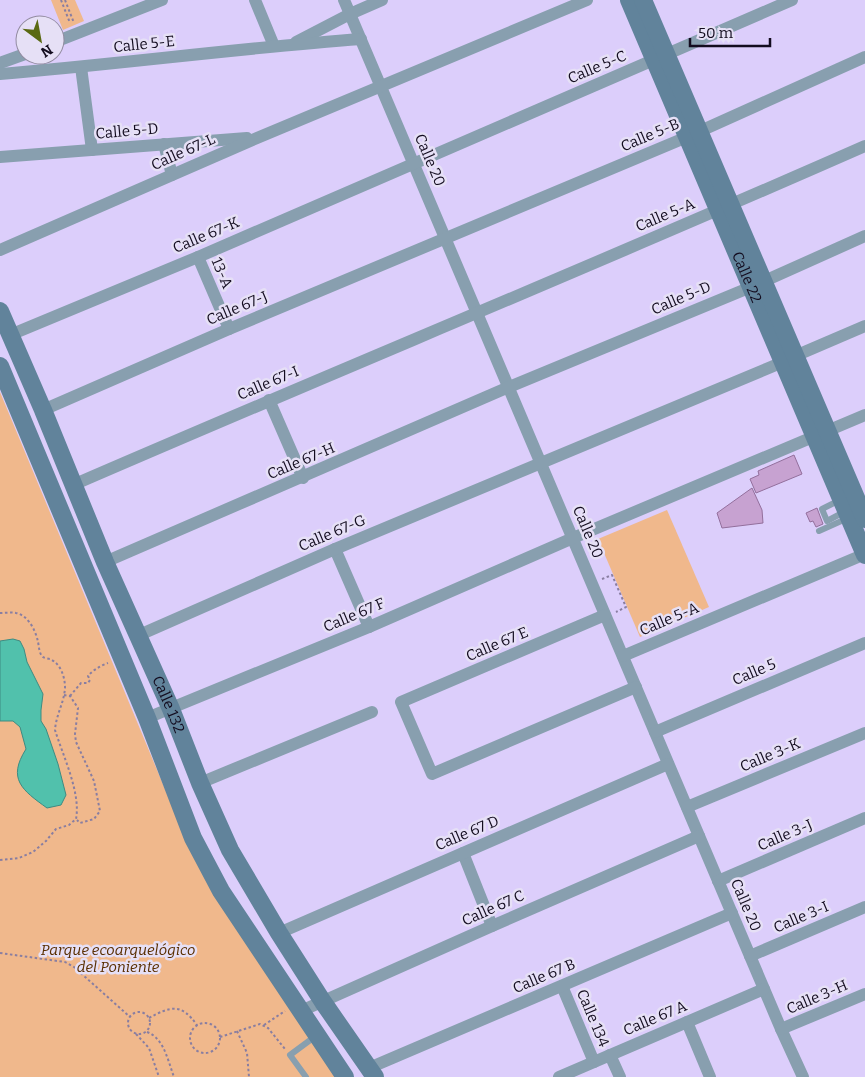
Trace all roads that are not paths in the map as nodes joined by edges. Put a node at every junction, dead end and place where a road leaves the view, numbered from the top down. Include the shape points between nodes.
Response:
1 (162, 0) edge
2 (255, 0) edge
3 (344, 0) edge
4 (382, 0) edge
5 (587, 0) edge
6 (629, 0) edge
7 (643, 0) edge
8 (792, 0) edge
9 (350, 14) junction
10 (65, 38) edge
11 (361, 39) junction
12 (292, 44) junction
13 (274, 46) junction
14 (660, 57) junction
15 (865, 57) edge
16 (15, 58) edge
17 (0, 64) edge
18 (81, 67) junction
19 (0, 74) edge
20 (380, 86) junction
21 (693, 134) junction
22 (257, 138) junction
23 (164, 144) junction
24 (865, 146) edge
25 (92, 150) junction
26 (0, 157) edge
27 (414, 164) junction
28 (172, 175) junction
29 (724, 208) junction
30 (865, 236) edge
31 (445, 238) junction
32 (0, 250) edge
33 (198, 257) junction
34 (757, 283) junction
35 (0, 311) edge
36 (477, 312) junction
37 (865, 326) edge
38 (229, 330) junction
39 (10, 335) junction
40 (789, 359) junction
41 (0, 366) edge
42 (509, 387) junction
43 (269, 400) junction
44 (43, 410) junction
45 (865, 414) edge
46 (821, 433) junction
47 (541, 463) junction
48 (303, 478) junction
49 (73, 486) junction
50 (850, 512) edge
51 (820, 531) dead end
52 (573, 538) junction
53 (335, 549) junction
54 (865, 554) edge
55 (105, 562) junction
56 (609, 614) junction
57 (369, 627) junction
58 (136, 636) junction
59 (865, 643) edge
60 (623, 656) junction
61 (636, 687) junction
62 (171, 709) junction
63 (372, 712) dead end
64 (147, 718) junction
65 (655, 732) junction
66 (865, 733) edge
67 (668, 764) junction
68 (200, 783) junction
69 (687, 807) junction
70 (865, 818) edge
71 (699, 836) junction
72 (463, 853) junction
73 (718, 881) junction
74 (865, 907) edge
75 (732, 913) junction
76 (492, 926) junction
77 (279, 933) junction
78 (750, 956) junction
79 (562, 986) junction
80 (764, 989) junction
81 (865, 994) edge
82 (323, 1002) junction
83 (299, 1007) junction
84 (687, 1022) junction
85 (781, 1029) junction
86 (318, 1035) junction
87 (610, 1055) junction
88 (594, 1062) junction
89 (372, 1072) edge
90 (306, 1077) edge
91 (346, 1077) edge
92 (559, 1077) edge
93 (620, 1077) edge
94 (710, 1077) edge
95 (803, 1077) edge

1 - 10 street
2 - 13 street
3 - 9 street, Calle 20
4 - 9 street, Calle 5-E
5 - 20 street
6 - 14 street, Calle 22
7 - 14 street, Calle 22
8 - 14 street, Calle 5-C
9 - 11 street, Calle 20
9 - 12 street, Calle 5-E
11 - 12 street, Calle 5-E
11 - 20 street, Calle 20
12 - 13 street, Calle 5-E
13 - 18 street, Calle 5-E
14 - 21 street, Calle 22
14 - 27 street, Calle 5-C
15 - 21 street, Calle 5-B
16 - 17 street
18 - 19 street, Calle 5-E
18 - 25 street
20 - 22 street, Calle 67-L
20 - 27 street, Calle 20
21 - 29 street, Calle 22
21 - 31 street, Calle 5-B
22 - 23 street, Calle 5-D
22 - 28 street, Calle 67-L
23 - 25 street, Calle 5-D
23 - 28 street
24 - 29 street, Calle 5-A
25 - 26 street, Calle 5-D
27 - 31 street, Calle 20
27 - 33 street, Calle 67-K
28 - 32 street, Calle 67-L
29 - 34 street, Calle 22
29 - 36 street, Calle 5-A
30 - 34 street, Calle 5-D
31 - 36 street, Calle 20
31 - 38 street, Calle 67-J
33 - 38 street, 13-A
33 - 39 street, Calle 67-K
34 - 40 street, Calle 22
34 - 42 street, Calle 5-D
35 - 39 street, Calle 132
36 - 42 street, Calle 20
36 - 43 street, Calle 67-I
37 - 40 street
38 - 44 street, Calle 67-J
39 - 44 street, Calle 132
40 - 46 street, Calle 22
40 - 47 street
41 - 64 street, Calle 132
42 - 47 street, Calle 20
42 - 48 street, Calle 67-H
43 - 48 street
43 - 49 street, Calle 67-I
44 - 49 street, Calle 132
45 - 46 street
46 - 50 street, Calle 22
46 - 50 street, Calle 22
46 - 52 street
47 - 52 street, Calle 20
47 - 53 street, Calle 67-G
48 - 55 street, Calle 67-H
49 - 55 street, Calle 132
50 - 51 lane
50 - 54 street, Calle 22
52 - 56 street, Calle 20
52 - 57 street, Calle 67 F
53 - 57 street
53 - 58 street, Calle 67-G
54 - 60 street, Calle 5-A
55 - 58 street, Calle 132
56 - 60 street, Calle 20
56 - 61 street, Calle 67 E via 401,702 432,774
57 - 62 street, Calle 67 F
58 - 62 street, Calle 132
59 - 65 street, Calle 5
60 - 61 street, Calle 20
61 - 65 street, Calle 20
62 - 64 street, Calle 67 F
62 - 68 street, Calle 132
63 - 68 street
64 - 83 street, Calle 132 via 193,838 221,891
65 - 67 street, Calle 20
66 - 69 street, Calle 3-K
67 - 69 street, Calle 20
67 - 72 street, Calle 67 D
68 - 77 street, Calle 132 via 230,850
69 - 71 street, Calle 20
70 - 73 street, Calle 3-J
71 - 73 street, Calle 20
71 - 76 street, Calle 67 C
72 - 76 street
72 - 77 street, Calle 67 D
73 - 75 street, Calle 20
74 - 78 street, Calle 3-I
75 - 78 street, Calle 20
75 - 79 street, Calle 67 B
76 - 82 street, Calle 67 C
77 - 82 street, Calle 132
78 - 80 street, Calle 20
79 - 88 street, Calle 134
79 - 89 street, Calle 67 B
80 - 84 street, Calle 67 A
80 - 85 street, Calle 20
81 - 85 street, Calle 3-H
82 - 83 street, Calle 67 C
82 - 89 street, Calle 132
83 - 86 street, Calle 132
84 - 87 street, Calle 67 A
84 - 94 street
85 - 95 street, Calle 20
86 - 90 lane via 290,1055
86 - 91 street, Calle 132
87 - 88 street, Calle 67 A
87 - 93 street, Calle 134
88 - 92 street, Calle 67 A

